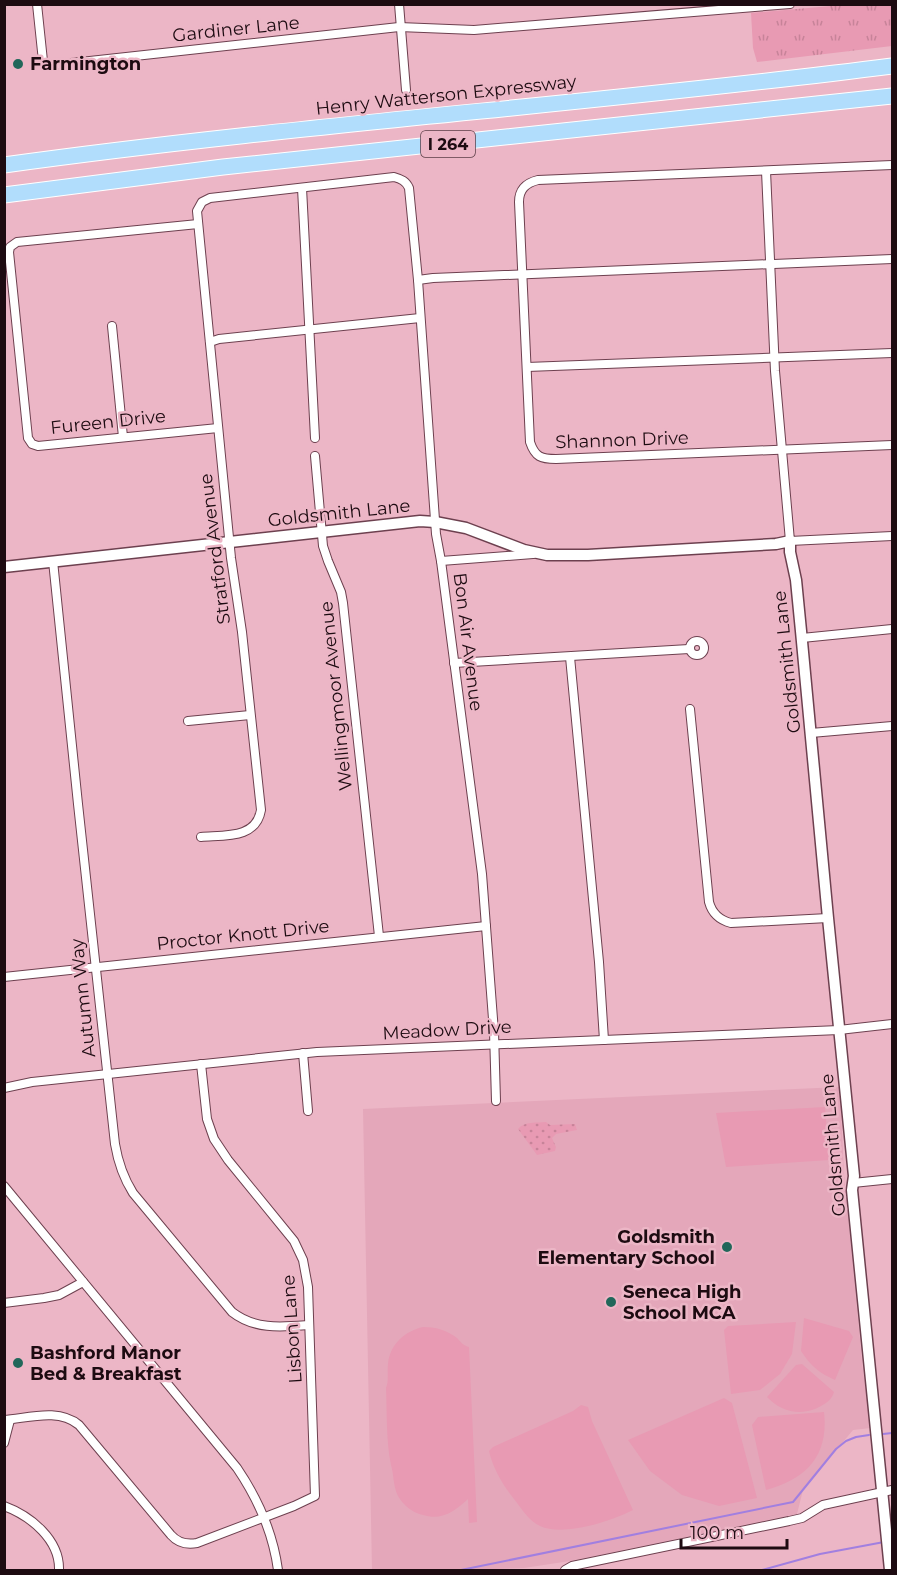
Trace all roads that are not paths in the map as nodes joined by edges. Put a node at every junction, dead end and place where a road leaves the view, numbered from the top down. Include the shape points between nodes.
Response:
1 (37, 4) edge
2 (399, 4) edge
3 (790, 4) edge
4 (401, 28) junction
5 (892, 66) edge
6 (406, 90) dead end
7 (892, 96) edge
8 (4, 163) edge
9 (892, 165) edge
10 (766, 171) junction
11 (302, 188) junction
12 (4, 195) edge
13 (198, 224) junction
14 (892, 259) edge
15 (770, 264) junction
16 (522, 275) junction
17 (418, 280) junction
18 (420, 318) junction
19 (112, 326) dead end
20 (310, 329) junction
21 (210, 342) junction
22 (892, 353) edge
23 (774, 358) junction
24 (527, 368) junction
25 (218, 429) junction
26 (123, 437) junction
27 (315, 438) dead end
28 (892, 445) edge
29 (782, 450) junction
30 (315, 456) dead end
31 (435, 522) junction
32 (322, 532) junction
33 (892, 536) edge
34 (790, 541) junction
35 (230, 542) junction
36 (537, 554) junction
37 (53, 561) junction
38 (441, 561) junction
39 (4, 567) edge
40 (892, 629) edge
41 (802, 638) junction
42 (689, 649) dead end
43 (570, 657) junction
44 (454, 663) junction
45 (690, 710) dead end
46 (250, 715) junction
47 (188, 721) dead end
48 (892, 726) edge
49 (811, 734) junction
50 (201, 837) dead end
51 (828, 918) junction
52 (486, 926) junction
53 (379, 936) junction
54 (96, 967) junction
55 (4, 977) edge
56 (892, 1024) edge
57 (839, 1030) junction
58 (604, 1040) junction
59 (494, 1044) junction
60 (303, 1053) junction
61 (201, 1064) junction
62 (108, 1074) junction
63 (4, 1089) edge
64 (496, 1101) dead end
65 (308, 1111) dead end
66 (892, 1179) edge
67 (853, 1183) junction
68 (4, 1186) edge
69 (83, 1282) junction
70 (4, 1303) edge
71 (309, 1325) junction
72 (7, 1420) edge
73 (4, 1443) edge
74 (888, 1491) edge
75 (4, 1506) edge
76 (264, 1518) junction
77 (59, 1570) edge
78 (278, 1570) edge
79 (565, 1570) edge
80 (890, 1570) edge

1 - 4 street, Gardiner Lane via 44,63 53,65
2 - 4 street
3 - 4 street, Gardiner Lane via 474,30
4 - 6 street
5 - 8 highway, Henry Watterson Expressway / I 264
7 - 12 highway, I 264 via 223,167
9 - 10 street, Shannon Drive
10 - 15 street
10 - 16 street, Shannon Drive via 529,183 519,195
11 - 13 street, Stratford Avenue via 210,198 197,211
11 - 17 street, Bon Air Avenue via 394,177 405,181 409,188
11 - 20 street
13 - 21 street, Stratford Avenue
13 - 26 street, Fureen Drive via 17,242 10,248 30,442 38,446
14 - 15 street
15 - 16 street
15 - 23 street
16 - 17 street
16 - 24 street, Shannon Drive
17 - 18 street, Bon Air Avenue
18 - 20 street
18 - 31 street, Bon Air Avenue
19 - 26 street
20 - 21 street
20 - 27 street
21 - 25 street, Stratford Avenue
22 - 23 street
23 - 24 street
23 - 29 street
24 - 29 street, Shannon Drive via 530,442 541,458
25 - 26 street, Fureen Drive
25 - 35 street, Stratford Avenue
28 - 29 street, Shannon Drive
29 - 34 street
30 - 32 street, Wellingmoor Avenue
31 - 32 street, Goldsmith Lane
31 - 36 street, Goldsmith Lane via 466,528
31 - 38 street, Bon Air Avenue
32 - 35 street, Goldsmith Lane
32 - 53 street, Wellingmoor Avenue via 324,551 344,603
33 - 34 street
34 - 36 street, Goldsmith Lane via 588,555
34 - 41 street, Goldsmith Lane
35 - 37 street, Goldsmith Lane
35 - 46 street, Stratford Avenue
36 - 38 street
37 - 39 street, Goldsmith Lane
37 - 54 street, Autumn Way
38 - 44 street, Bon Air Avenue
40 - 41 street
41 - 49 street, Goldsmith Lane
42 - 43 street
43 - 44 street
43 - 58 street
44 - 52 street, Bon Air Avenue
45 - 51 street via 712,911 731,923
46 - 47 street
46 - 50 street, Stratford Avenue via 261,810 258,820 245,832
48 - 49 street
49 - 51 street, Goldsmith Lane
51 - 57 street, Goldsmith Lane
52 - 53 street, Proctor Knott Drive
52 - 59 street, Bon Air Avenue
53 - 54 street, Proctor Knott Drive
54 - 55 street, Proctor Knott Drive
54 - 62 street, Autumn Way
56 - 57 street, Meadow Drive
57 - 58 street, Meadow Drive
57 - 67 street, Goldsmith Lane
58 - 59 street, Meadow Drive
59 - 60 street, Meadow Drive
59 - 64 street, Bon Air Avenue
60 - 61 street, Meadow Drive
60 - 65 street
61 - 62 street, Meadow Drive
61 - 71 street, Lisbon Lane via 207,1119 214,1138 289,1234 303,1260
62 - 63 street, Meadow Drive via 22,1083
62 - 71 street, Autumn Way via 117,1155 126,1181 141,1203 238,1317 261,1326
66 - 67 street
67 - 74 street, Goldsmith Lane
68 - 69 street
69 - 70 street via 58,1295
69 - 76 street via 237,1468
71 - 76 street, Lisbon Lane via 315,1496
72 - 73 street
72 - 76 street via 57,1415 74,1421 179,1542 197,1543
74 - 79 street via 822,1505 795,1520
74 - 80 street, Goldsmith Lane via 886,1532
75 - 77 street via 33,1522 48,1538 58,1555
76 - 78 street

